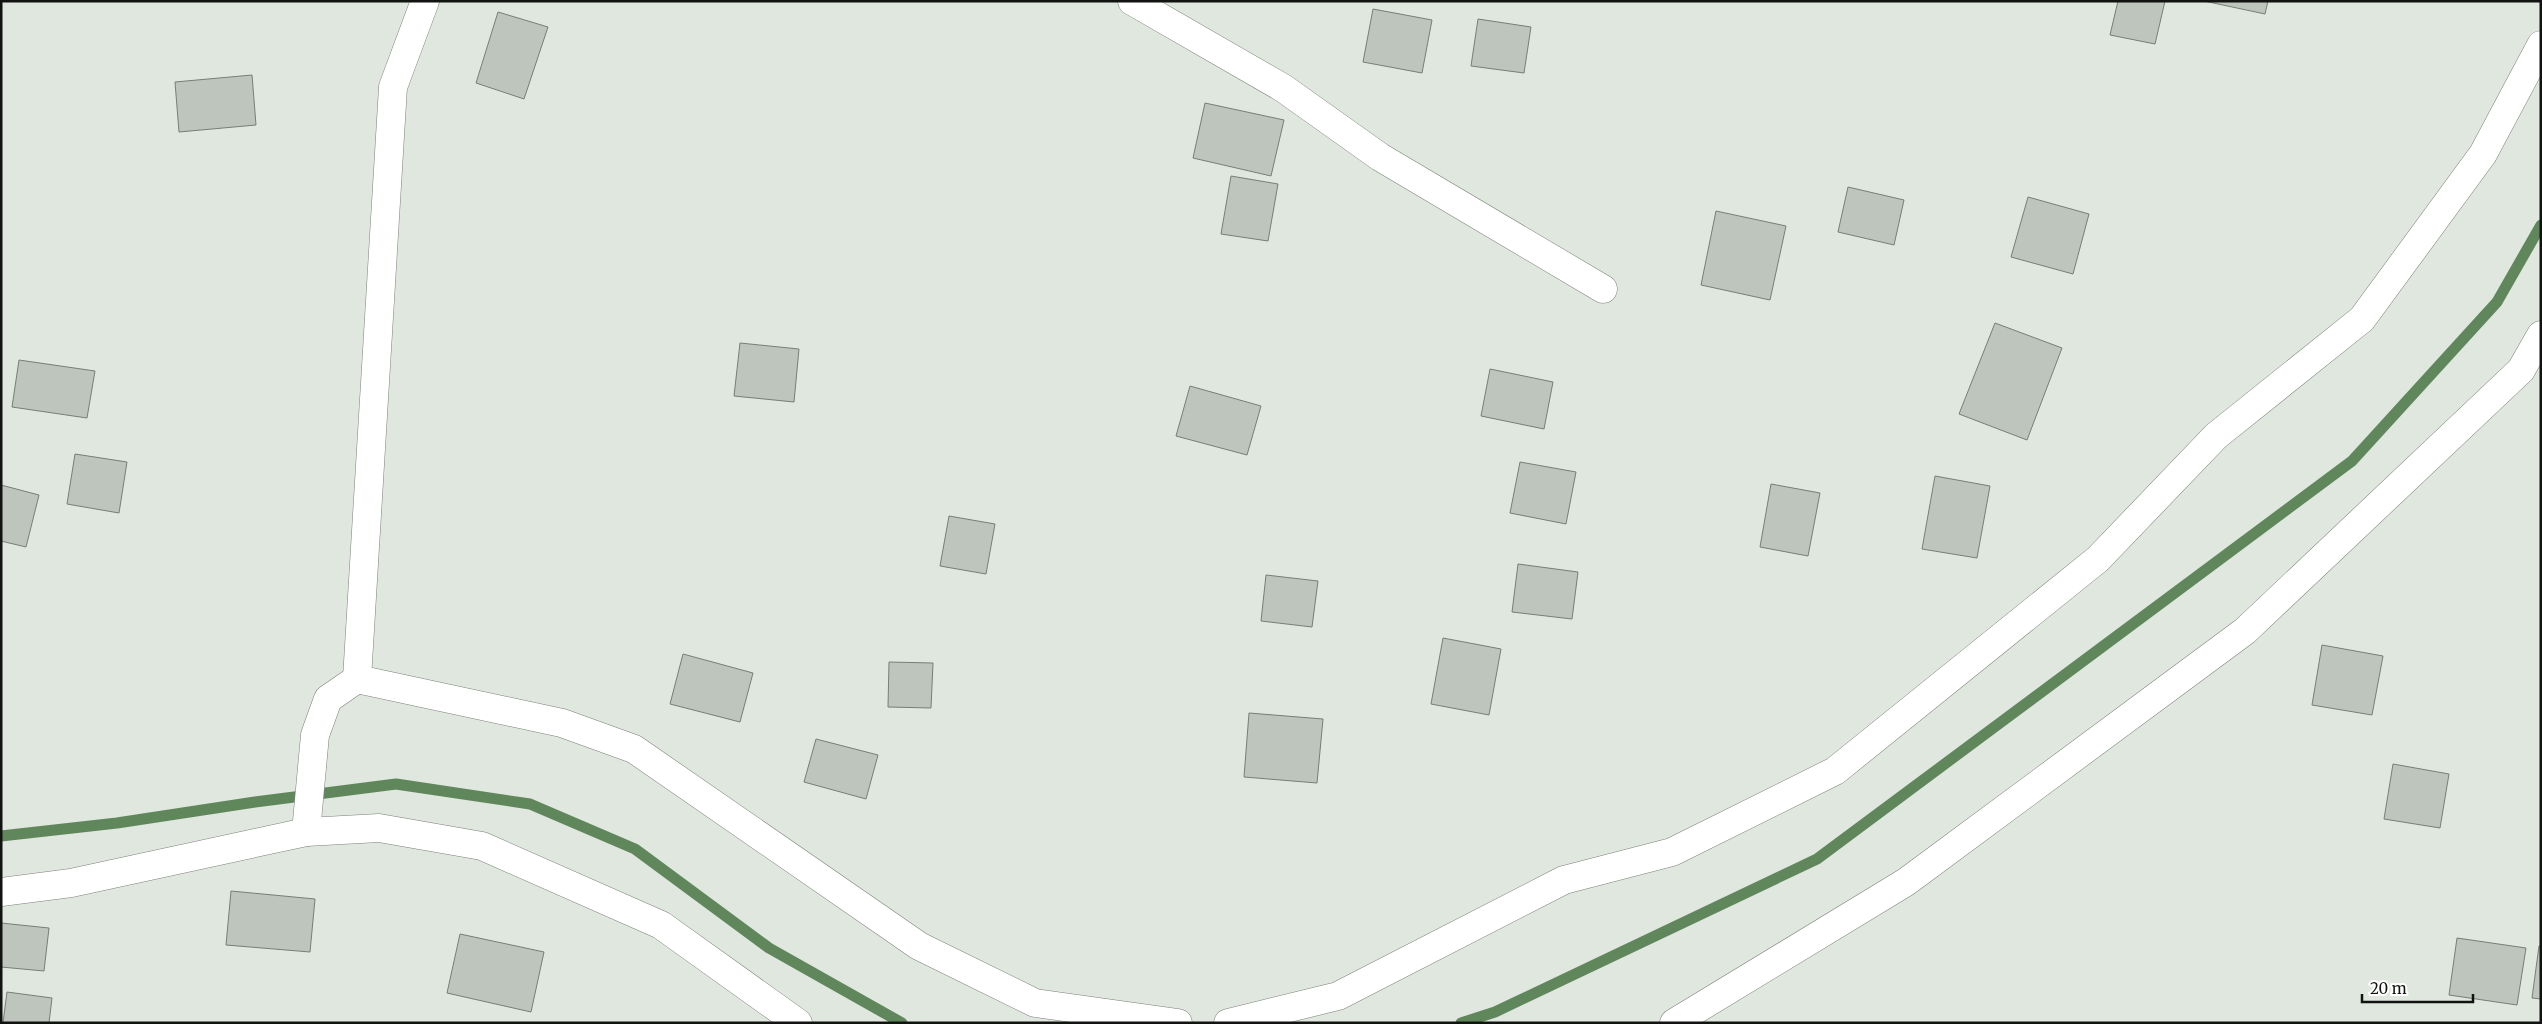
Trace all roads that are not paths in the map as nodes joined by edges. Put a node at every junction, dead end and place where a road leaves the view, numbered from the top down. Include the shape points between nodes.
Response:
1 (425, 1) edge
2 (1132, 1) edge
3 (2541, 45) edge
4 (1603, 289) dead end
5 (2541, 335) edge
6 (357, 679) junction
7 (306, 824) junction
8 (1, 892) edge
9 (798, 1023) edge
10 (1178, 1023) edge
11 (1228, 1023) edge
12 (1674, 1023) edge

1 - 6 street via 393,87
2 - 4 street via 1283,88 1380,157
3 - 11 street via 2483,154 2362,318 2216,436 2098,559 1835,771 1672,852 1564,880 1338,996
5 - 12 street via 2521,370 2245,630 1906,882
6 - 7 street via 328,699 315,735
6 - 10 street via 562,723 634,749 919,946 1035,1003
7 - 8 street via 71,883
7 - 9 street via 379,828 482,846 661,925

